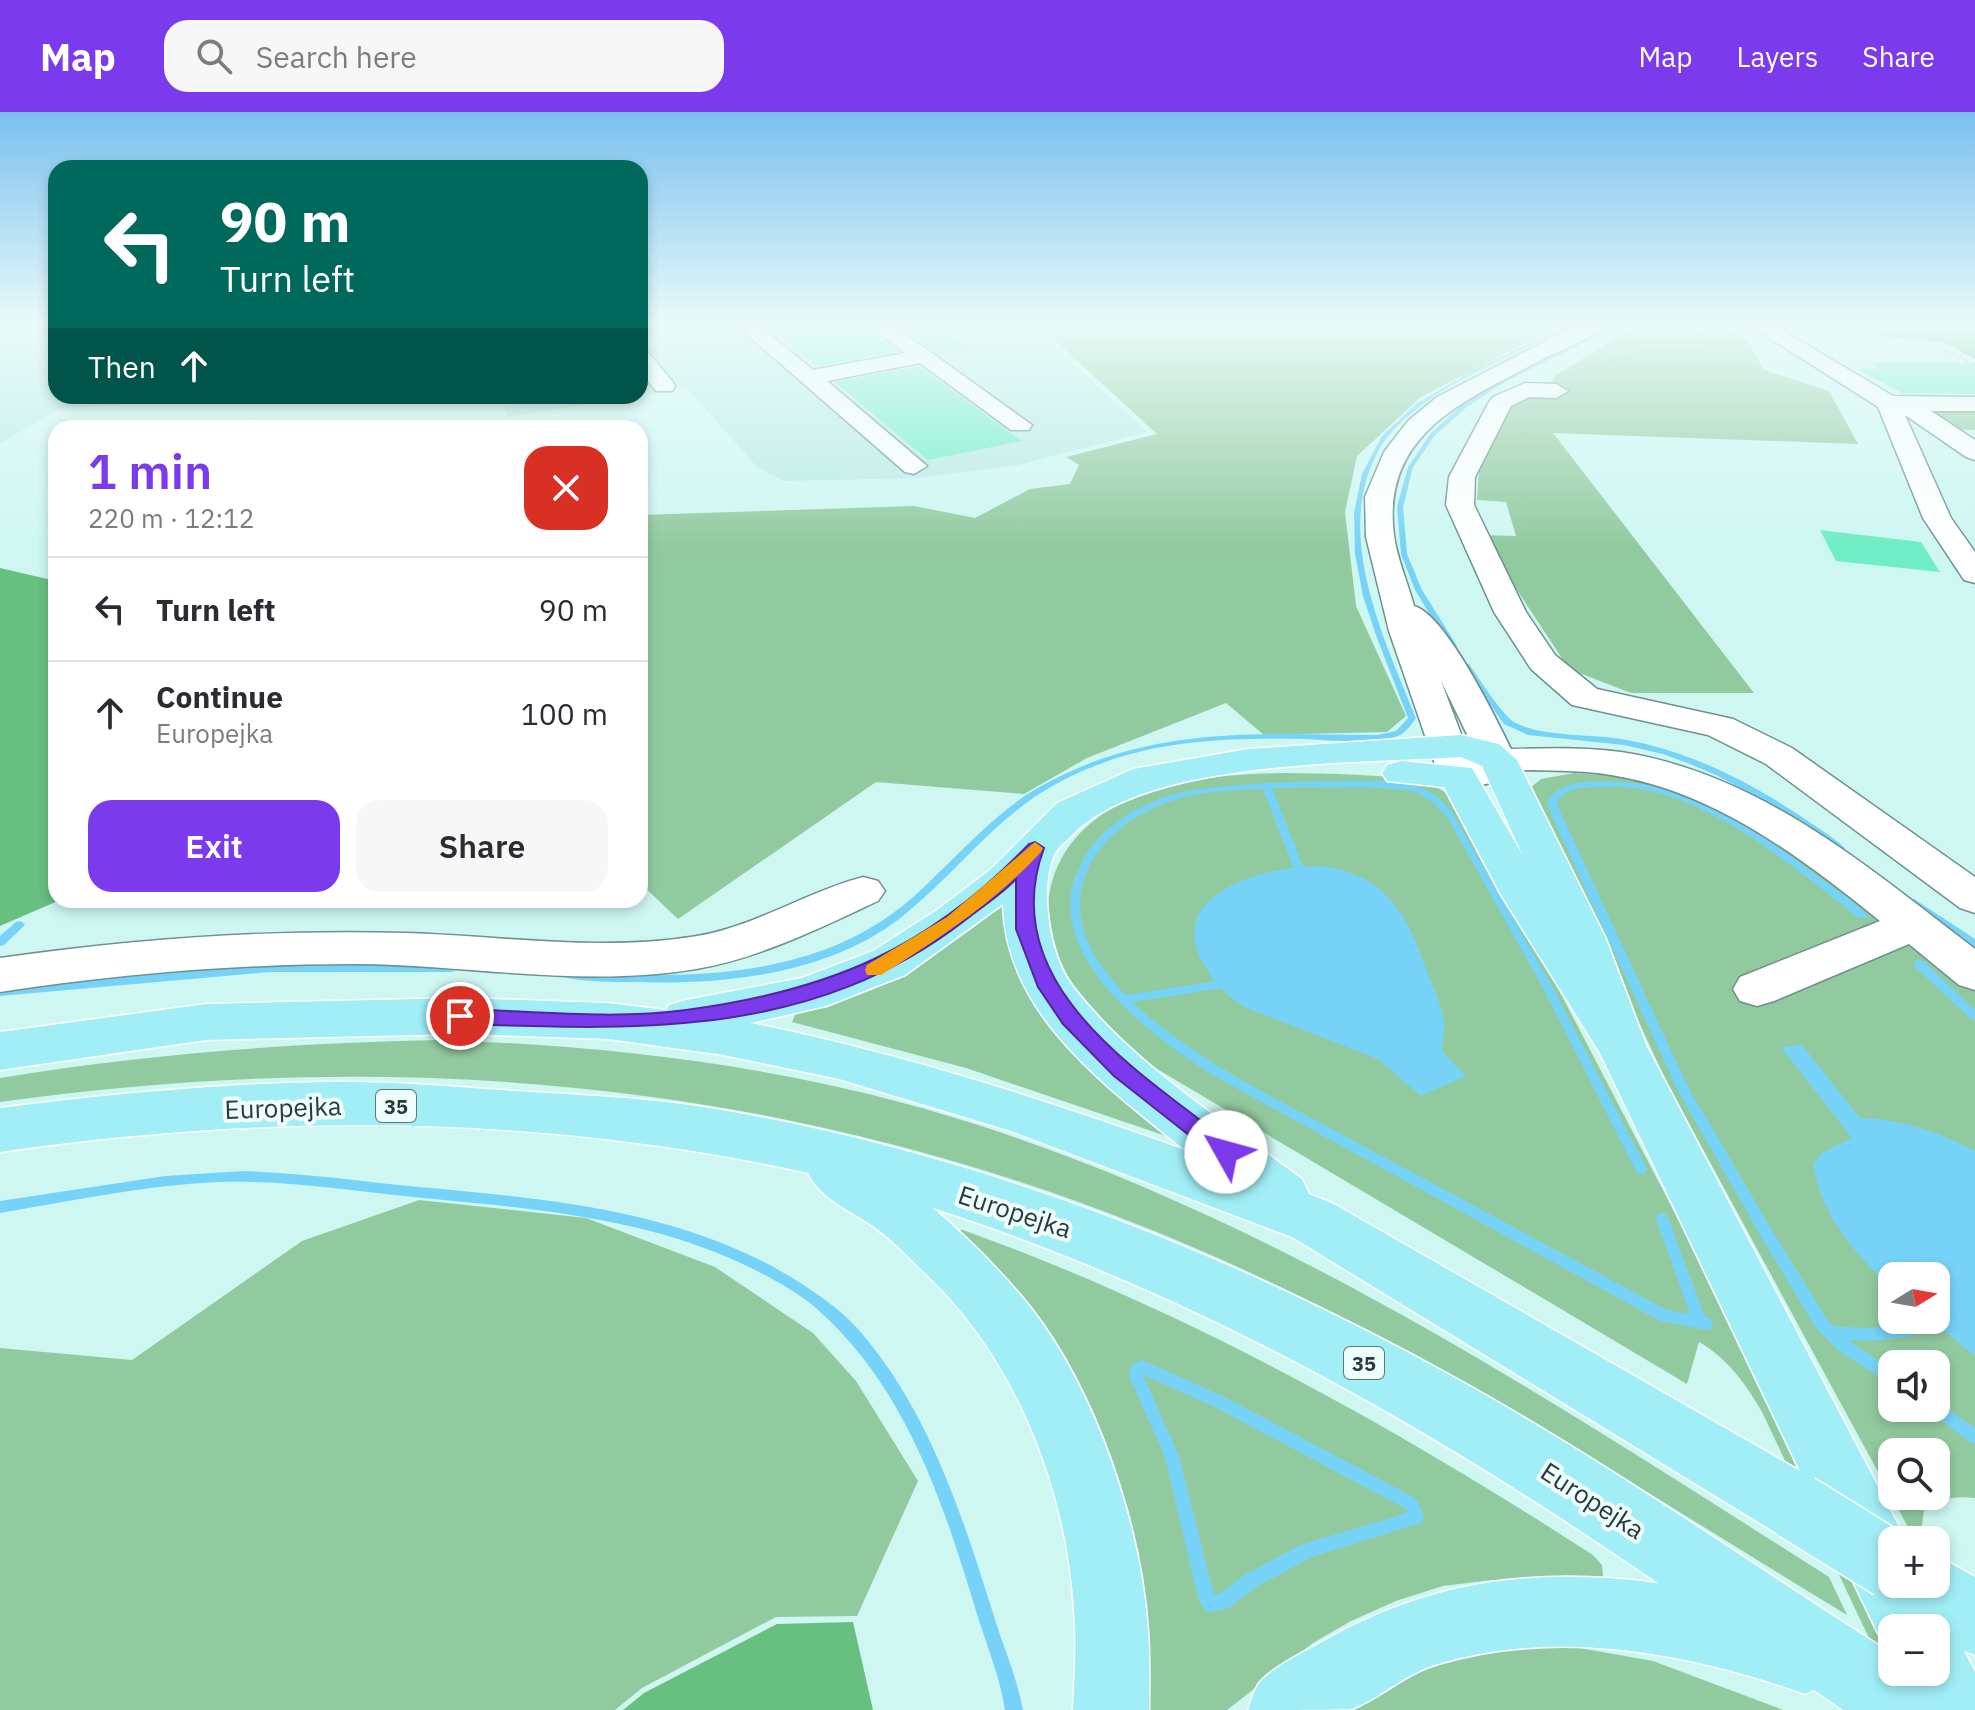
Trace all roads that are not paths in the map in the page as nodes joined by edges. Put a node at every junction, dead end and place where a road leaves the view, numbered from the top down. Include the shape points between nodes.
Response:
1 (835, 398) edge
2 (982, 398) edge
3 (1453, 398) edge
4 (1510, 398) edge
5 (1887, 398) edge
6 (1897, 403) junction
7 (1975, 404) edge
8 (1020, 425) dead end
9 (1903, 434) junction
10 (1962, 434) edge
11 (1975, 452) edge
12 (914, 466) dead end
13 (1975, 574) edge
14 (1398, 597) junction
15 (1468, 761) junction
16 (1035, 848) junction
17 (863, 891) dead end
18 (1975, 898) edge
19 (1913, 926) junction
20 (1975, 973) edge
21 (0, 975) edge
22 (1757, 989) dead end
23 (608, 1021) junction
24 (0, 1051) edge
25 (0, 1130) edge
26 (790, 1148) junction
27 (1312, 1220) junction
28 (1878, 1557) edge
29 (1913, 1614) edge
30 (1878, 1622) edge
31 (1878, 1646) edge
32 (1945, 1686) edge
33 (1111, 1710) edge
34 (1286, 1710) edge
35 (1954, 1710) edge

1 - 12 street
2 - 8 street
3 - 14 street via 1417,426 1393,457 1379,497 1380,537
4 - 18 street via 1501,402 1452,485 1540,662 1585,697 1720,727 1779,756
5 - 6 street
6 - 7 street
6 - 9 street
6 - 10 street
9 - 10 street
9 - 13 street via 1937,518
10 - 11 street
14 - 15 street via 1407,641
14 - 15 street via 1440,650
15 - 16 main road via 1364,770 1304,759 1209,764 1147,777 1071,812
15 - 19 street via 1586,761 1673,775 1726,795 1793,835
15 - 29 main road via 1583,939 1621,1045
16 - 23 main road via 953,921 889,963 850,980 722,1014
16 - 27 main road via 1025,876 1025,929 1048,987 1070,1019 1122,1070
17 - 21 street via 778,929 696,952 618,959 400,949 298,951 147,957
19 - 20 street
19 - 22 street
23 - 24 main road via 460,1016 206,1022
23 - 27 main road via 738,1039 930,1084
25 - 26 main road, Europejka / 35 via 69,1120 313,1103 589,1116 718,1131
26 - 30 main road, Europejka / 35 via 1044,1218 1141,1256 1333,1346 1554,1473
26 - 33 main road via 908,1219 991,1302 1029,1356 1085,1476 1101,1539 1111,1608
27 - 28 main road, bridge
31 - 34 main road via 1779,1647 1601,1614 1498,1615 1439,1627 1375,1654
32 - 35 main road

